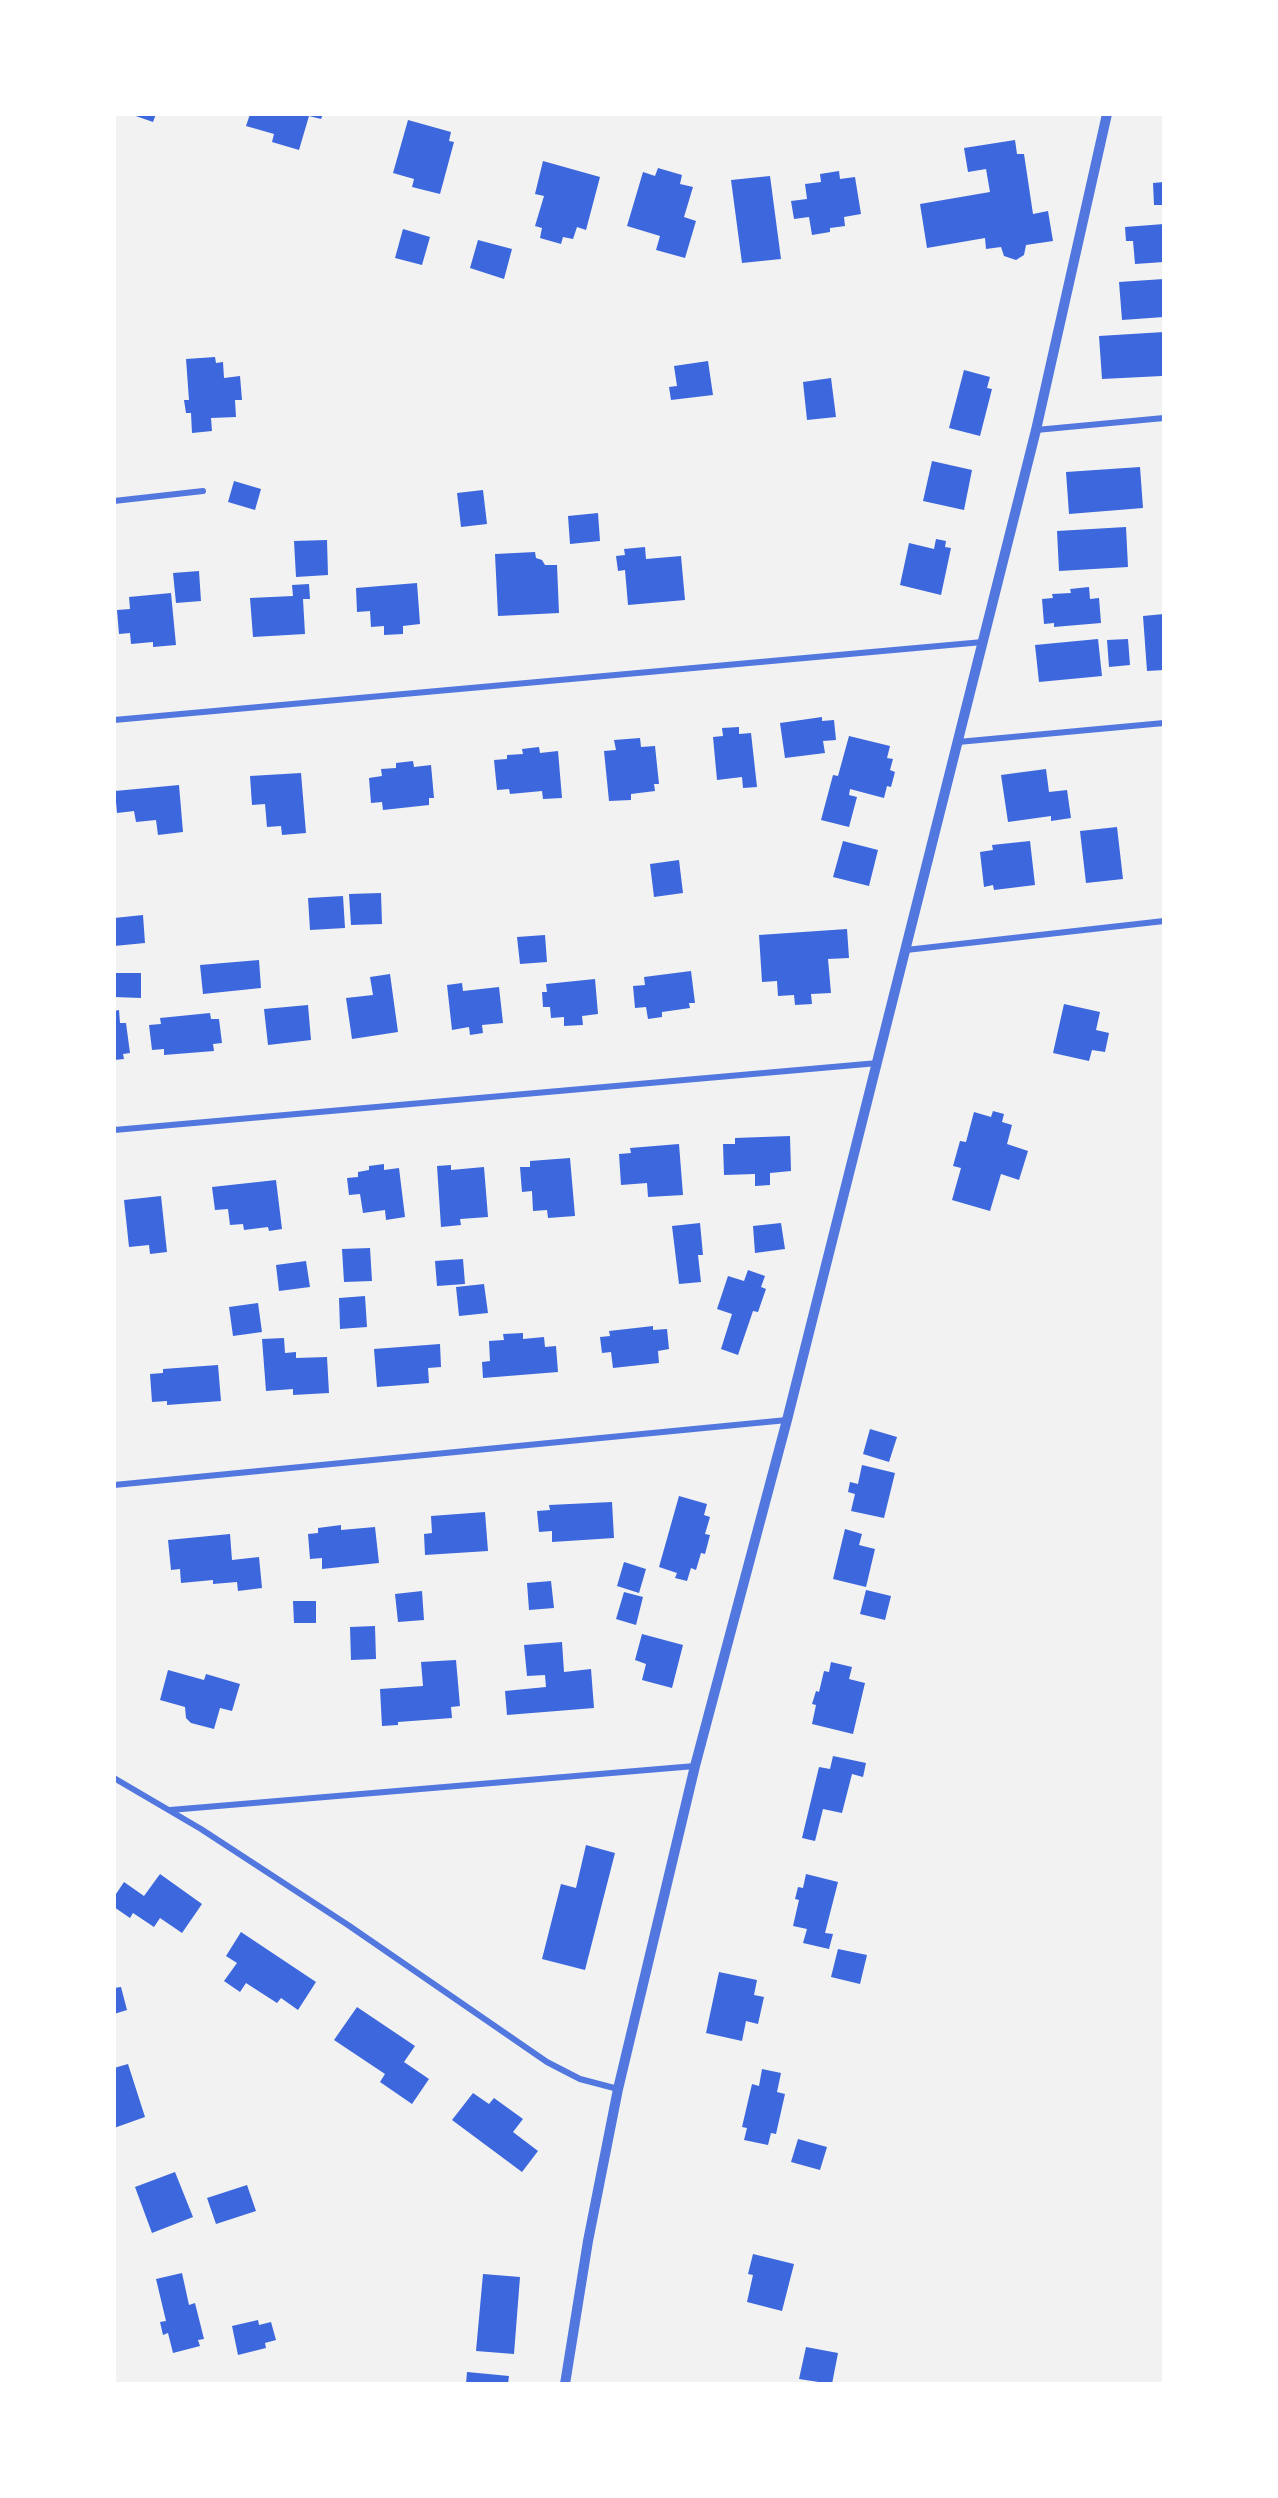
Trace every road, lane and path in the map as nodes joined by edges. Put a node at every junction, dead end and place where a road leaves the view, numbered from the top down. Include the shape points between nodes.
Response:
1 (1107, 114) edge
2 (1164, 418) edge
3 (1036, 430) junction
4 (203, 491) dead end
5 (114, 501) edge
6 (983, 642) junction
7 (114, 720) edge
8 (1164, 723) edge
9 (958, 742) junction
10 (1164, 921) edge
11 (906, 950) junction
12 (878, 1063) junction
13 (114, 1130) edge
14 (788, 1420) junction
15 (114, 1485) edge
16 (695, 1766) junction
17 (114, 1778) edge
18 (169, 1810) junction
19 (618, 2089) junction
20 (565, 2384) edge

1 - 3 street
2 - 3 street
3 - 6 street
4 - 5 street
6 - 7 street
6 - 9 street
8 - 9 street
9 - 11 street
10 - 11 street
11 - 12 street
12 - 13 street
12 - 14 street
14 - 15 street
14 - 16 street
16 - 18 street
16 - 19 street
17 - 18 street
18 - 19 street via 348,1925 547,2062 580,2079
19 - 20 street

